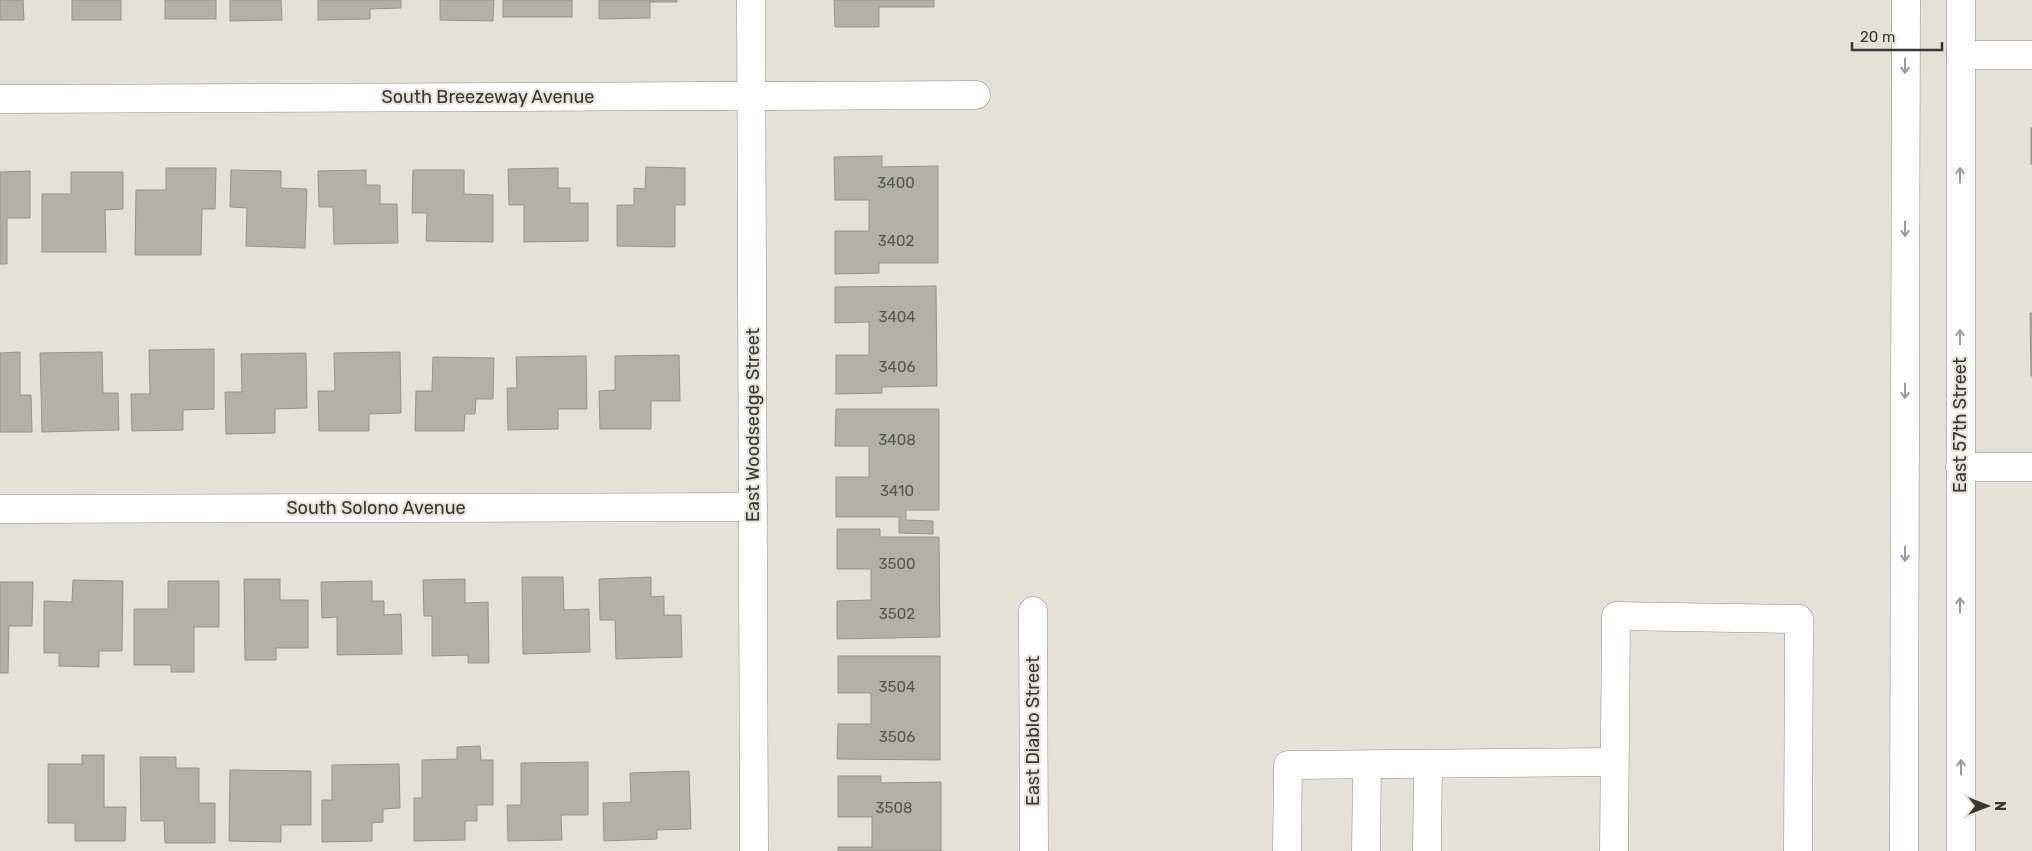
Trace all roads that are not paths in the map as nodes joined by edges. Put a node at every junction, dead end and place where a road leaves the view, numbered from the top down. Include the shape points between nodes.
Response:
1 (751, 0) edge
2 (1906, 0) edge
3 (1961, 0) edge
4 (1961, 55) junction
5 (2032, 55) edge
6 (976, 95) dead end
7 (751, 96) junction
8 (0, 99) edge
9 (1960, 467) junction
10 (2032, 467) edge
11 (753, 507) junction
12 (0, 509) edge
13 (1033, 611) dead end
14 (1614, 762) junction
15 (1367, 765) junction
16 (1428, 765) junction
17 (754, 851) edge
18 (1034, 851) edge
19 (1287, 851) edge
20 (1366, 851) edge
21 (1427, 851) edge
22 (1614, 851) edge
23 (1798, 851) edge
24 (1904, 851) edge
25 (1961, 851) edge

1 - 7 street, East Woodsedge Street
2 -> 24 street
3 - 4 street, East 57th Street
4 - 5 street
9 -> 4 street, East 57th Street
6 - 7 street, South Breezeway Avenue
7 - 8 street, South Breezeway Avenue
7 - 11 street, East Woodsedge Street
9 - 10 street
25 -> 9 street, East 57th Street
11 - 12 street, South Solono Avenue
11 - 17 street, East Woodsedge Street
13 - 18 street, East Diablo Street
14 - 16 street
14 - 22 street
14 - 23 street via 1616,616 1799,619
15 - 16 street
15 - 19 street via 1288,766
15 - 20 street
16 - 21 street

